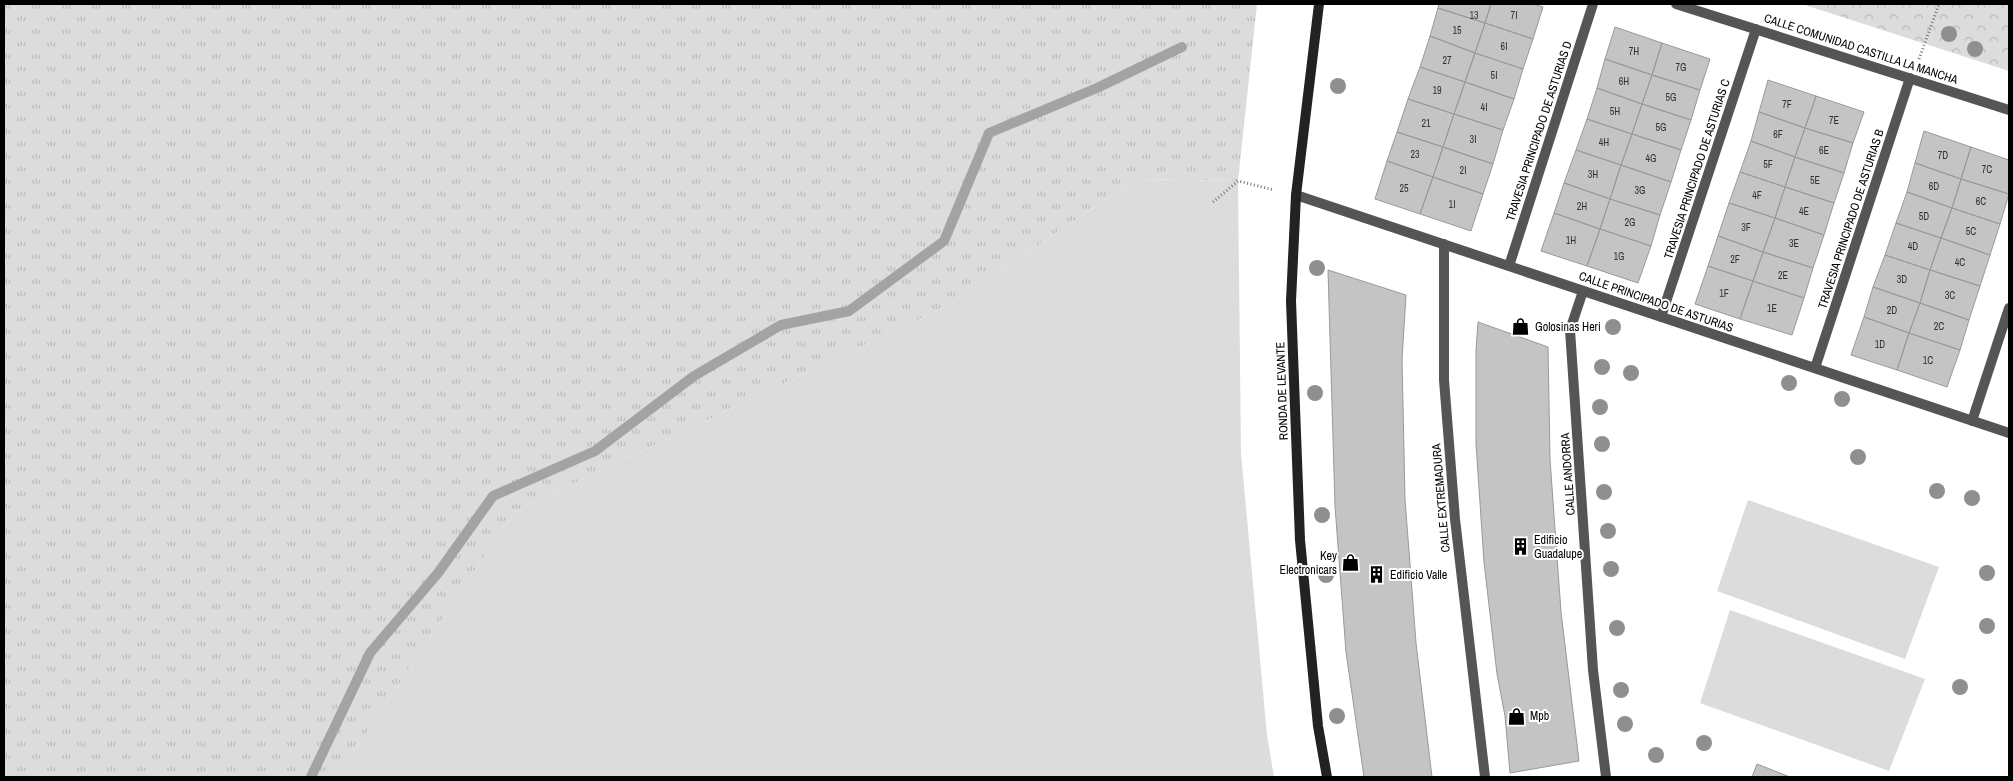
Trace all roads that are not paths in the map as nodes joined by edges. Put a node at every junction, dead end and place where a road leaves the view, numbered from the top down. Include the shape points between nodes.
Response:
1 (1319, 4) edge
2 (1592, 4) edge
3 (1676, 4) edge
4 (1756, 29) junction
5 (1910, 78) junction
6 (2009, 110) edge
7 (1296, 195) junction
8 (1444, 244) junction
9 (1509, 266) junction
10 (1583, 291) junction
11 (2009, 308) edge
12 (1661, 317) junction
13 (1815, 368) junction
14 (1972, 421) junction
15 (2009, 433) edge
16 (1327, 777) edge
17 (1485, 777) edge
18 (1606, 777) edge

1 - 7 main road, RONDA DE LEVANTE
2 - 9 street, TRAVESIA PRINCIPADO DE ASTURIAS D
3 - 4 street, CALLE COMUNIDAD CASTILLA LA MANCHA
4 - 5 street, CALLE COMUNIDAD CASTILLA LA MANCHA
4 - 12 street, TRAVESIA PRINCIPADO DE ASTURIAS C
5 - 6 street, CALLE COMUNIDAD CASTILLA LA MANCHA
5 - 13 street, TRAVESIA PRINCIPADO DE ASTURIAS B
7 - 8 street, CALLE PRINCIPADO DE ASTURIAS
7 - 16 main road, RONDA DE LEVANTE via 1291,301 1300,540 1318,726
8 - 9 street, CALLE PRINCIPADO DE ASTURIAS
8 - 17 street, CALLE EXTREMADURA via 1444,380 1454,519
9 - 10 street, CALLE PRINCIPADO DE ASTURIAS
10 - 12 street, CALLE PRINCIPADO DE ASTURIAS
10 - 18 street, CALLE ANDORRA via 1570,330 1593,670
11 - 14 street
12 - 13 street, CALLE PRINCIPADO DE ASTURIAS
13 - 14 street, CALLE PRINCIPADO DE ASTURIAS
14 - 15 street, CALLE PRINCIPADO DE ASTURIAS

